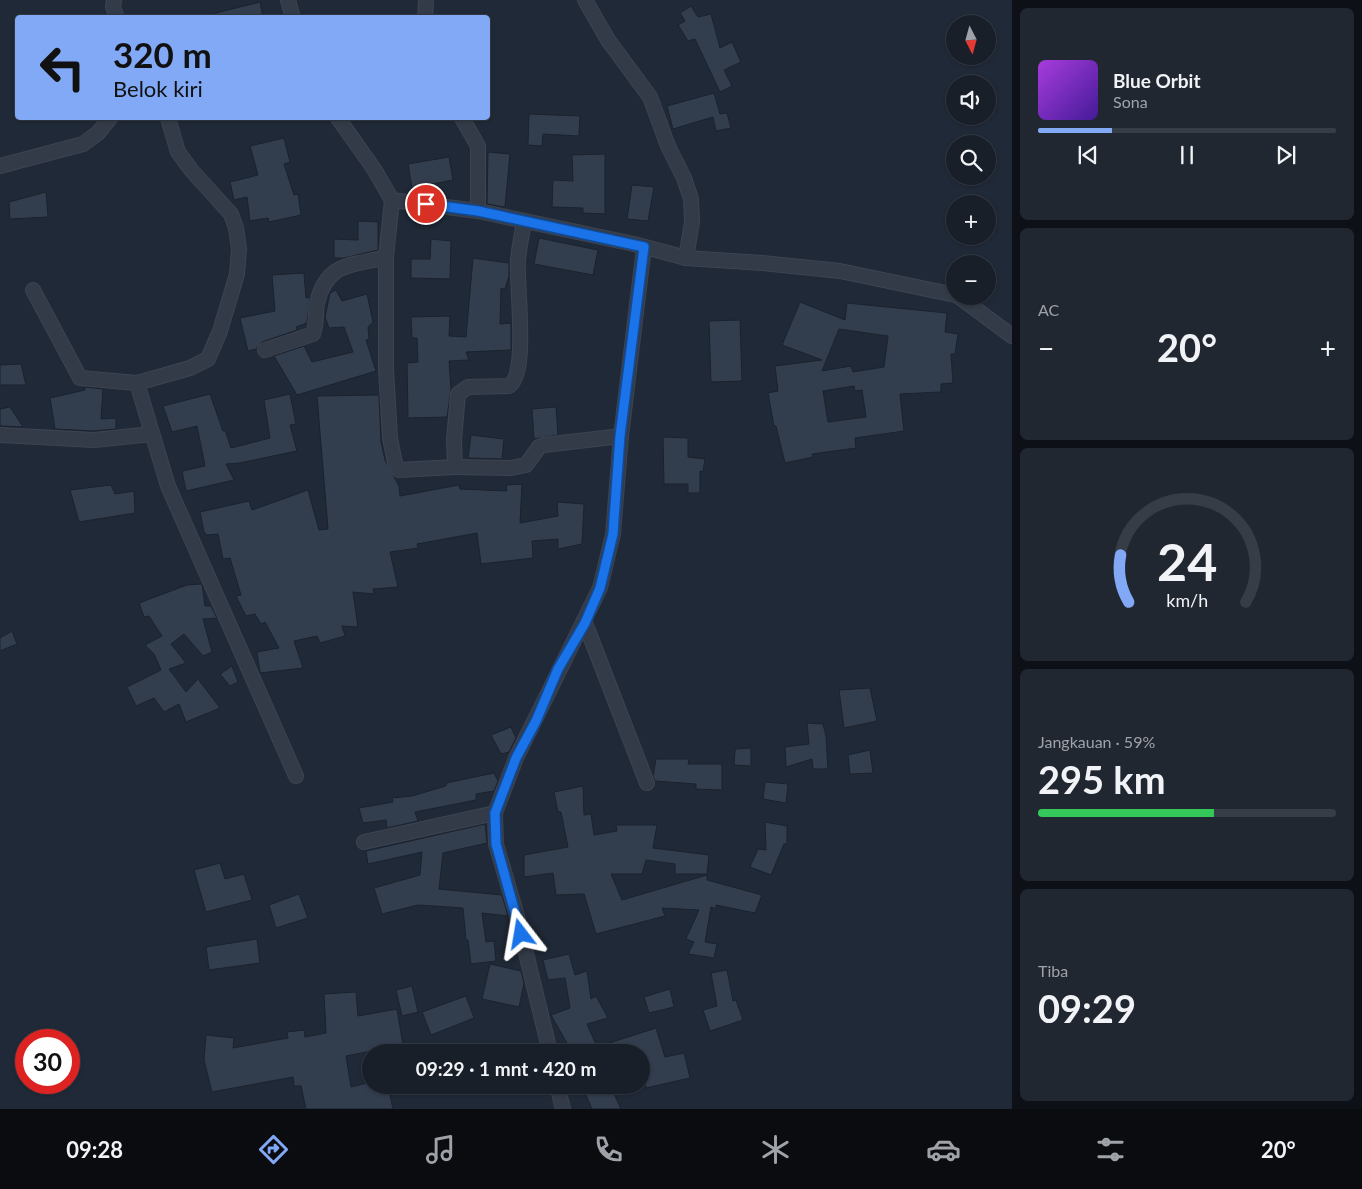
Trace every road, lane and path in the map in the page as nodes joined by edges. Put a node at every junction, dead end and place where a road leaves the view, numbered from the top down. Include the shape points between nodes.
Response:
1 (114, 0) edge
2 (288, 0) edge
3 (426, 0) edge
4 (585, 0) edge
5 (116, 15) edge
6 (292, 15) edge
7 (425, 15) edge
8 (108, 120) edge
9 (169, 120) edge
10 (339, 120) edge
11 (463, 120) edge
12 (0, 166) edge
13 (392, 200) junction
14 (478, 211) junction
15 (524, 222) junction
16 (644, 247) junction
17 (386, 257) junction
18 (686, 258) junction
19 (33, 290) dead end
20 (946, 294) edge
21 (969, 305) edge
22 (1012, 336) edge
23 (265, 350) dead end
24 (137, 383) junction
25 (152, 434) junction
26 (0, 435) edge
27 (620, 436) junction
28 (455, 467) junction
29 (585, 623) junction
30 (296, 776) dead end
31 (647, 782) dead end
32 (495, 813) junction
33 (364, 842) dead end
34 (548, 1044) edge
35 (559, 1094) edge
36 (563, 1109) edge

1 - 5 street
2 - 6 street
3 - 7 street
4 - 18 street via 608,40 650,97 684,178 691,199 692,222
8 - 12 street via 83,144
9 - 24 street via 178,152 231,214 239,249 237,274 208,359 195,367
10 - 13 street
11 - 14 street via 478,146
13 - 14 street
13 - 17 street
14 - 15 street
15 - 16 street
15 - 28 street via 518,260 520,353 517,378 509,386 468,387 458,394
16 - 18 street
16 - 27 street
17 - 23 street via 351,263 332,274 320,293 313,334
17 - 28 street via 386,369 390,438 395,463 399,470
18 - 20 street via 840,271
19 - 24 street via 80,378
21 - 22 street
24 - 25 street
25 - 26 street via 94,440
25 - 30 street via 168,486
27 - 28 street via 544,445 526,465 511,468
27 - 29 street via 613,534 600,588
29 - 31 street
29 - 32 street via 558,669 516,758
32 - 33 street
32 - 34 street via 496,844
35 - 36 street

